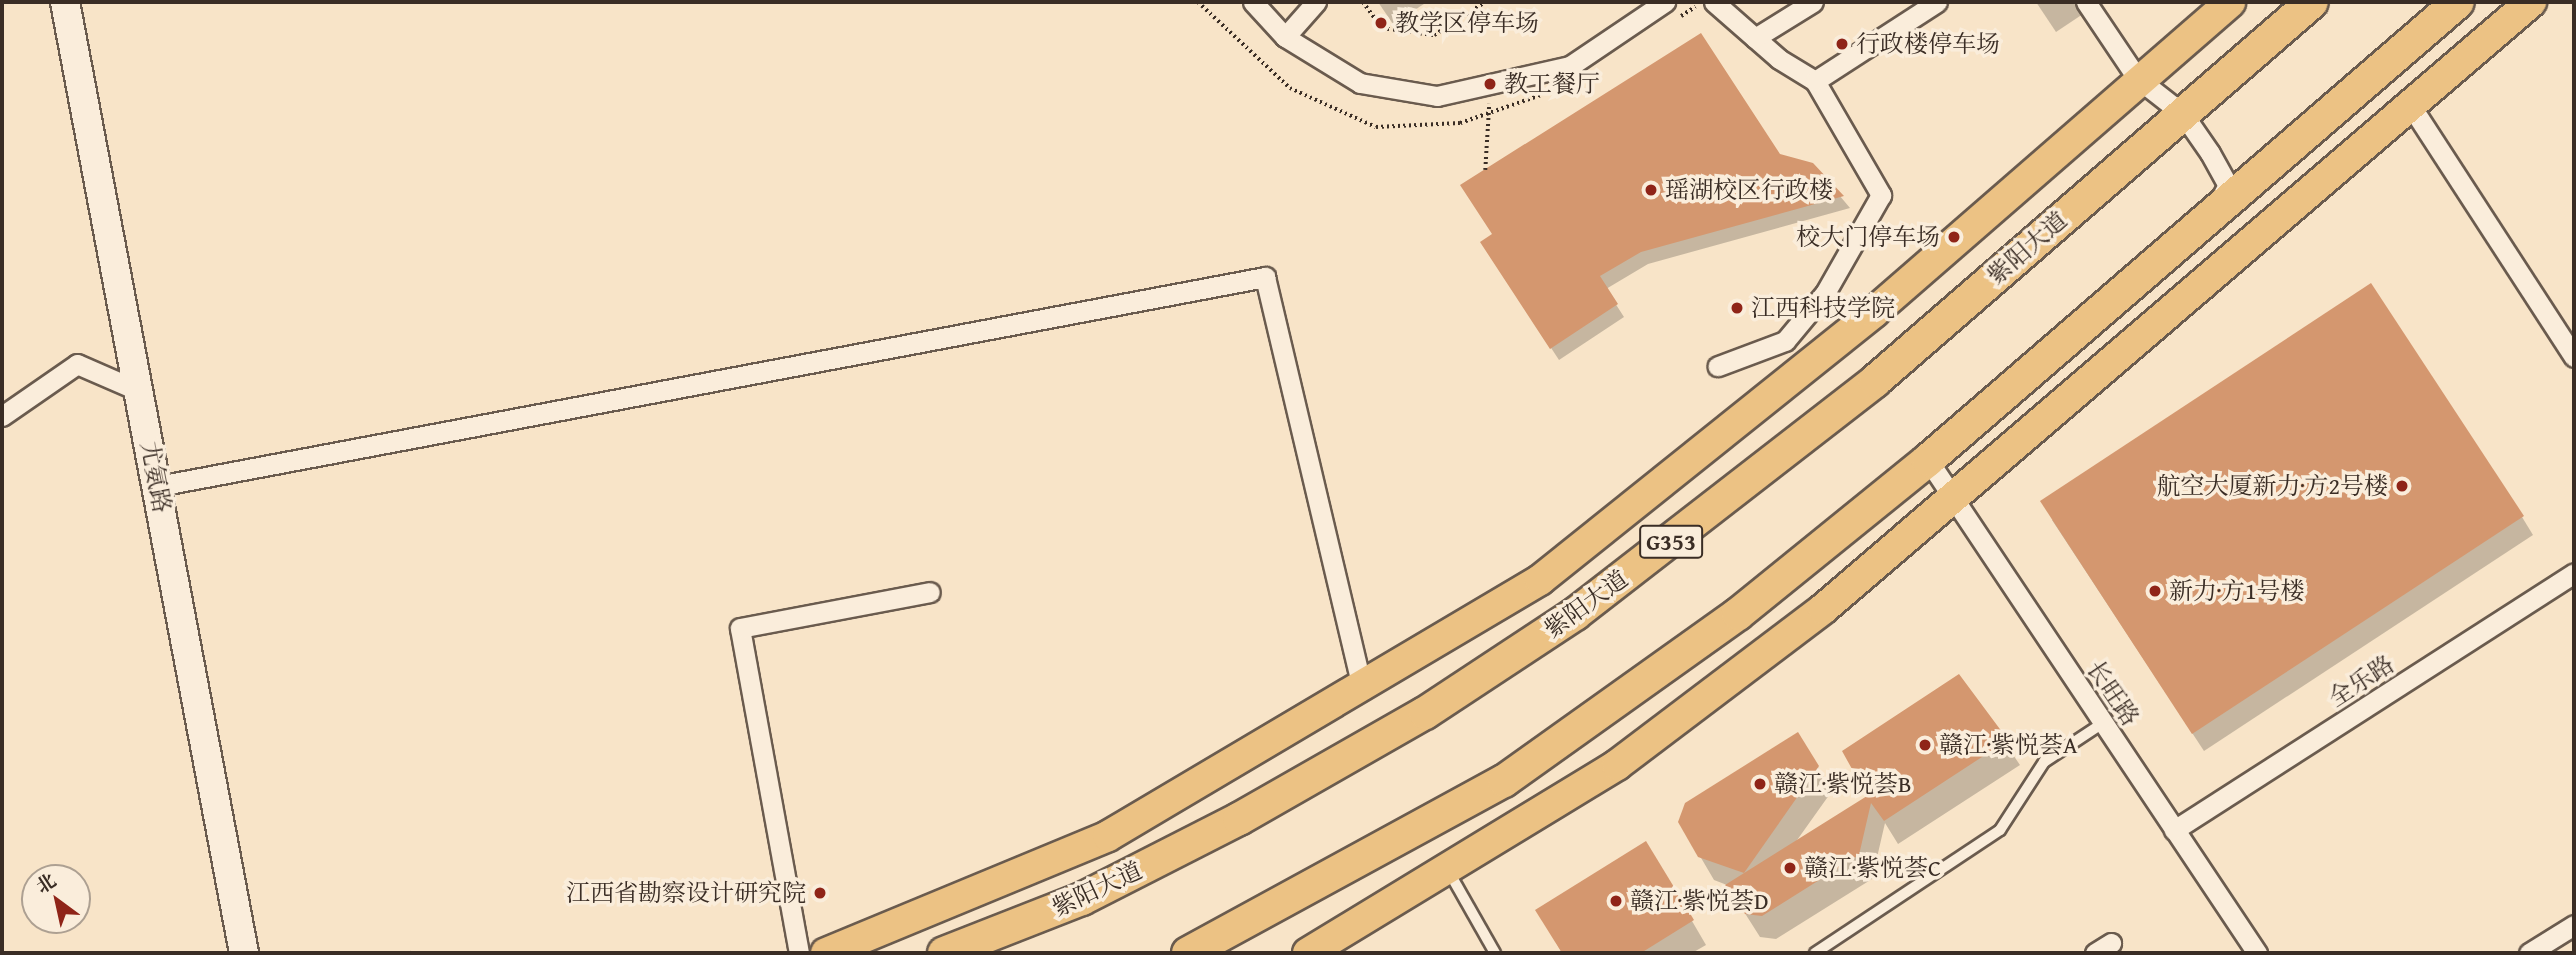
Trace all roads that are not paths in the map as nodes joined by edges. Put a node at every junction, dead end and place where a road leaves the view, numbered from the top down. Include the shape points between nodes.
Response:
1 (65, 2) edge
2 (1253, 2) edge
3 (1316, 2) edge
4 (1665, 2) edge
5 (1714, 2) edge
6 (1813, 2) edge
7 (1937, 2) edge
8 (2086, 2) edge
9 (2230, 2) edge
10 (2312, 2) edge
11 (2458, 2) edge
12 (2531, 2) edge
13 (1285, 37) junction
14 (1755, 38) junction
15 (2137, 78) junction
16 (1815, 81) junction
17 (2411, 106) junction
18 (2183, 114) junction
19 (2211, 214) junction
20 (2574, 357) edge
21 (1718, 366) dead end
22 (139, 391) junction
23 (2, 416) edge
24 (1927, 460) junction
25 (158, 486) junction
26 (1954, 500) junction
27 (2574, 573) edge
28 (930, 592) dead end
29 (1363, 690) junction
30 (2103, 723) junction
31 (2174, 830) junction
32 (1447, 869) junction
33 (2574, 925) edge
34 (244, 953) edge
35 (799, 953) edge
36 (826, 953) edge
37 (944, 953) edge
38 (1188, 953) edge
39 (1308, 953) edge
40 (1495, 953) edge
41 (1815, 953) edge
42 (2257, 953) edge
43 (2529, 953) edge

1 - 22 main road, 尤氨路
2 - 13 street
3 - 13 street
4 - 13 street via 1570,66 1437,96 1360,83
5 - 14 street
6 - 14 street
7 - 16 street
8 - 15 street
9 - 15 main road
10 - 18 highway, 紫阳大道 / G353
11 - 19 highway
12 - 17 main road
14 - 16 street
15 - 18 street
15 - 29 main road via 1874,312 1540,580
16 - 21 street via 1881,195 1825,293 1786,341
17 - 20 street
17 - 26 main road
18 - 19 street via 2228,186
18 - 37 highway, 紫阳大道 / G353 via 1875,381 1574,614 1425,713 1239,819 1082,899
19 - 24 highway
22 - 23 street via 77,364
22 - 25 main road, 尤氨路
24 - 26 street, 长旺路
24 - 38 highway via 1738,614 1504,781
25 - 29 street via 1265,277
25 - 34 main road, 尤氨路
26 - 30 street, 长旺路
26 - 32 main road via 1617,765
27 - 31 street, 全乐路
28 - 35 street via 740,628
29 - 36 main road via 1108,836
30 - 31 street, 长旺路
30 - 41 lane via 2044,762 2000,830
31 - 42 street, 长旺路
32 - 39 main road
32 - 40 lane
33 - 43 street

